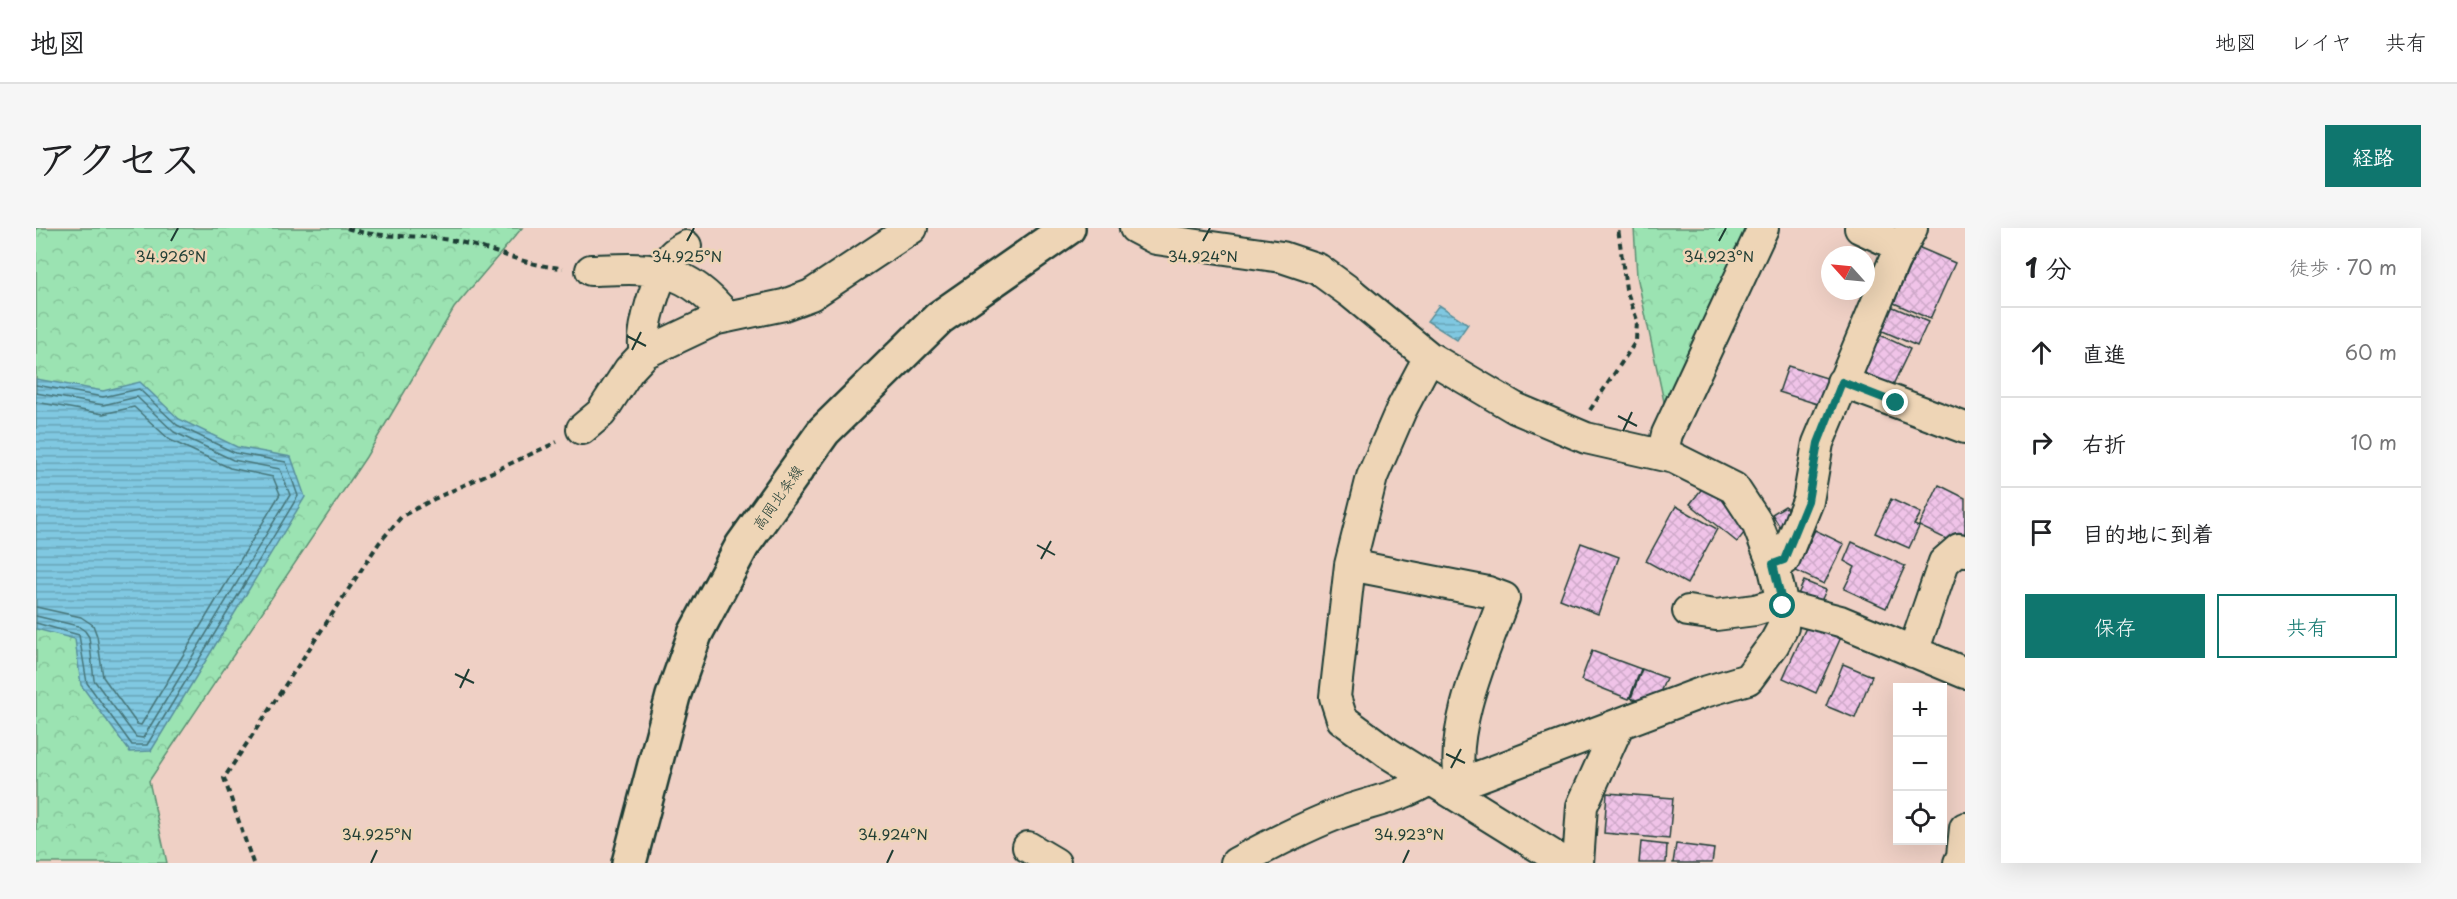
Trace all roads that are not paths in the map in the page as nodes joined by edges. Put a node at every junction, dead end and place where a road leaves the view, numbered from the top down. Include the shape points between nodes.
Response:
1 (912, 228) edge
2 (1068, 228) edge
3 (1135, 228) edge
4 (1763, 228) edge
5 (1860, 228) edge
6 (1907, 238) edge
7 (687, 246) dead end
8 (591, 270) road end
9 (664, 271) junction
10 (727, 317) junction
11 (645, 353) junction
12 (1429, 357) junction
13 (1842, 382) junction
14 (1965, 428) edge
15 (582, 429) road end
16 (1662, 455) junction
17 (1965, 551) edge
18 (1773, 564) junction
19 (1350, 565) junction
20 (1783, 606) junction
21 (1688, 611) dead end
22 (1913, 652) junction
23 (1965, 673) edge
24 (1619, 724) junction
25 (1446, 784) junction
26 (1965, 828) edge
27 (1028, 847) dead end
28 (629, 863) edge
29 (1054, 863) edge
30 (1236, 863) edge
31 (1565, 863) edge
32 (1578, 863) edge
33 (1959, 863) edge

1 - 10 street via 811,295
2 - 28 main road, 高岡北条線 via 939,318 824,431 742,546 695,634 677,685
3 - 12 street via 1156,239 1282,257 1318,269
4 - 16 street via 1667,434
5 - 6 street
6 - 13 street
7 - 9 street via 672,254
8 - 9 street
9 - 10 street via 693,284
9 - 11 street via 642,342
10 - 11 street
11 - 15 street via 628,370 601,413
12 - 16 street via 1515,408 1574,433
12 - 19 street via 1372,477
13 - 14 street
13 - 18 street via 1818,443 1808,501 1784,560
16 - 18 street via 1734,488 1757,523
17 - 22 street via 1959,549 1944,562
18 - 20 street
19 - 25 street via 1335,696 1342,719 1388,753
19 - 25 street via 1504,598 1463,718 1457,766
20 - 21 street via 1775,604 1716,615
20 - 22 street via 1840,621
20 - 24 street via 1783,627 1748,679
22 - 23 street
24 - 25 street
24 - 32 street via 1582,806
25 - 30 street via 1415,789 1340,813
25 - 31 street
26 - 33 street
27 - 29 street

